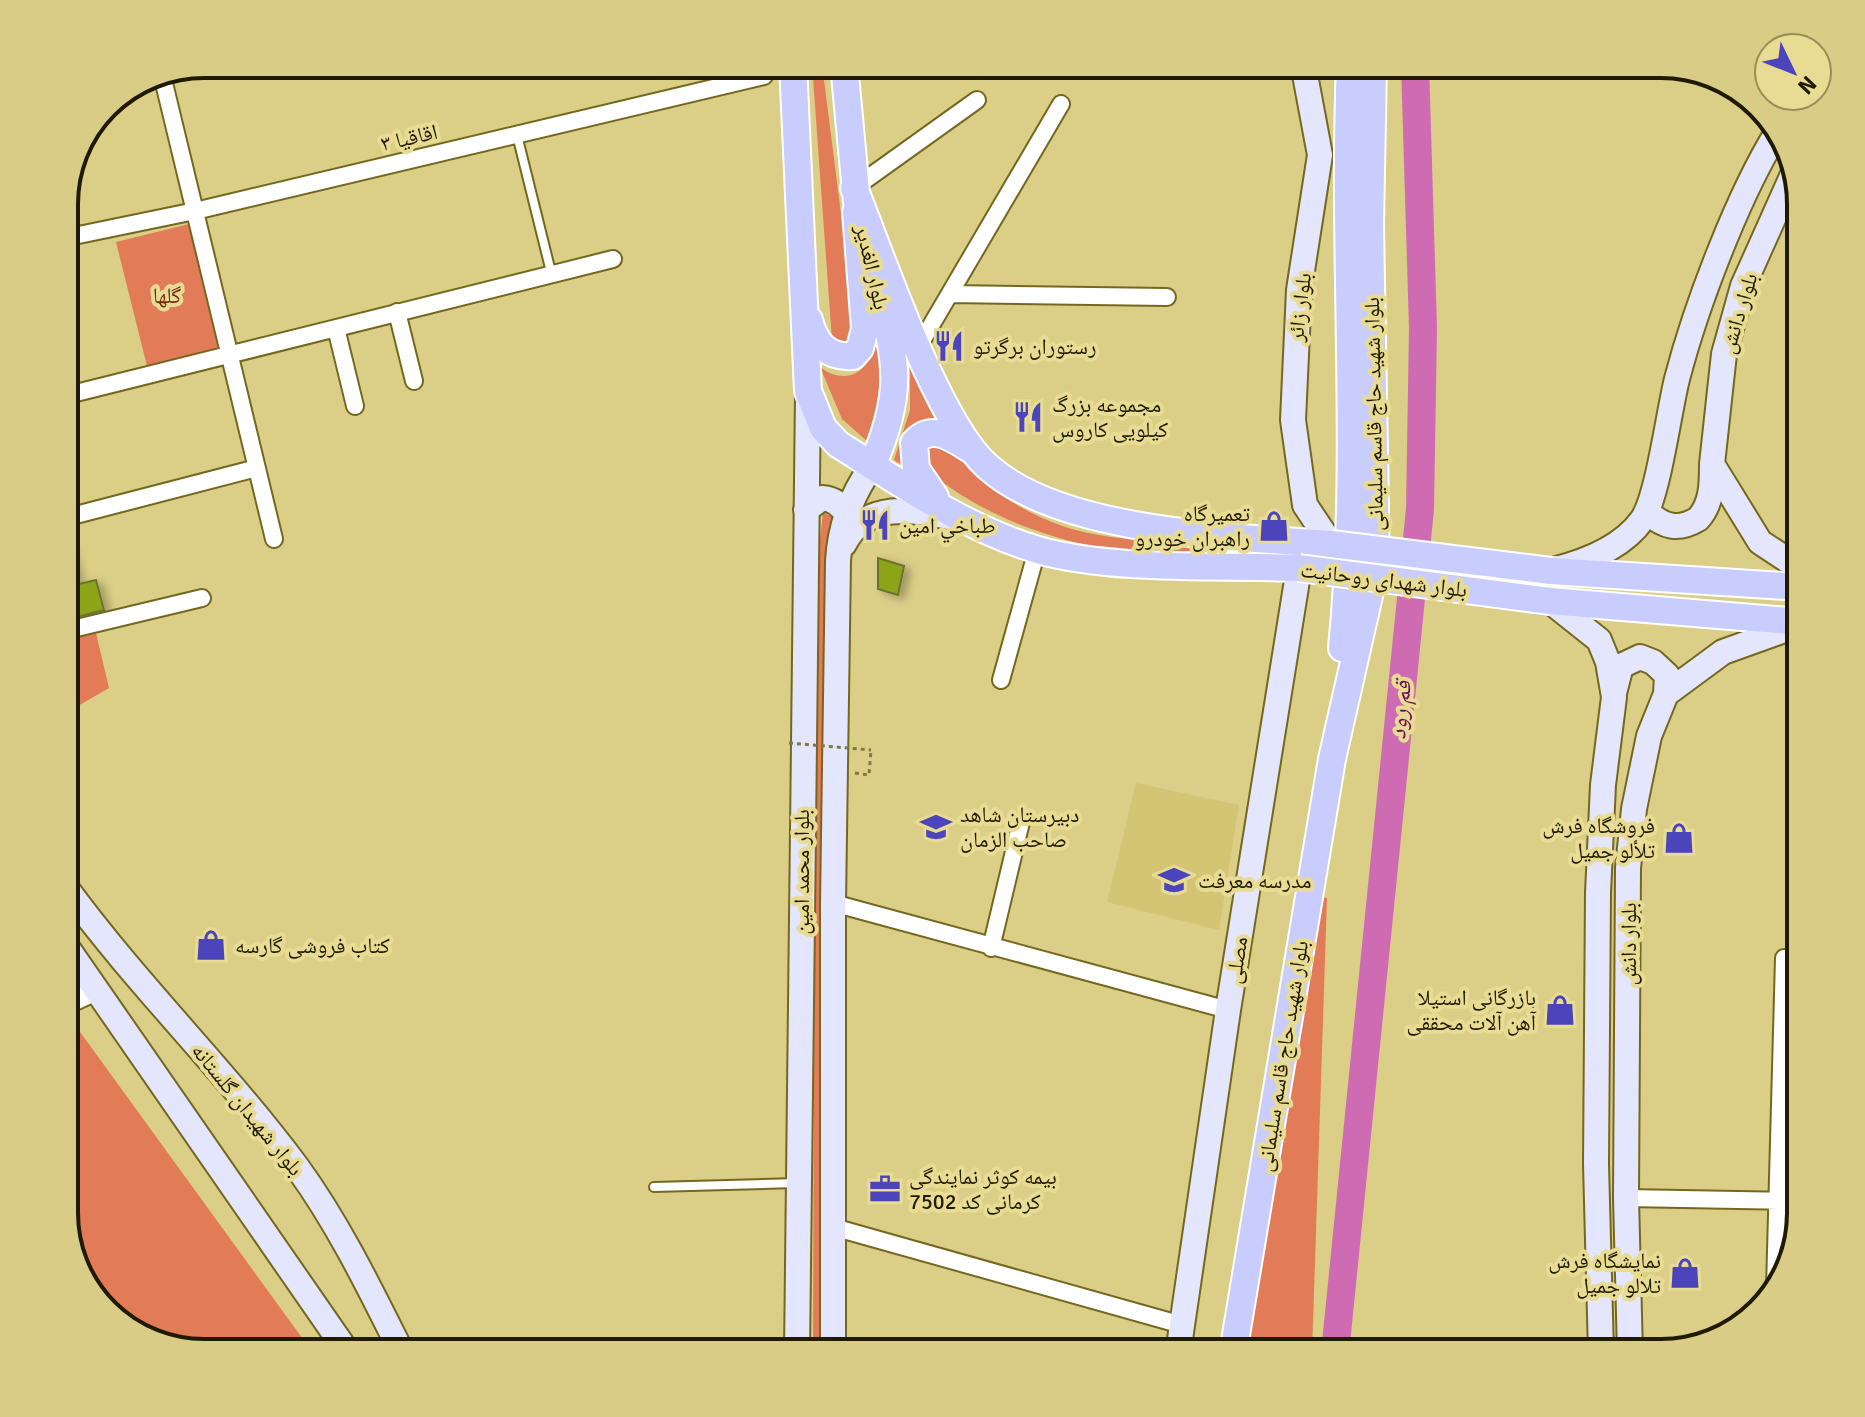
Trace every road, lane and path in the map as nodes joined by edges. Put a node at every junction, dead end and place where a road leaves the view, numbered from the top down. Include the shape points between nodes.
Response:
1 (755, 78) edge
2 (794, 78) edge
3 (845, 78) edge
4 (1306, 78) edge
5 (1350, 78) edge
6 (1373, 78) edge
7 (164, 85) edge
8 (977, 100) dead end
9 (1061, 104) dead end
10 (517, 134) junction
11 (1772, 144) edge
12 (854, 188) junction
13 (1786, 192) edge
14 (195, 211) junction
15 (78, 235) edge
16 (613, 259) dead end
17 (551, 272) junction
18 (950, 294) junction
19 (804, 297) junction
20 (1167, 297) dead end
21 (397, 312) junction
22 (336, 328) junction
23 (919, 346) junction
24 (230, 355) junction
25 (414, 381) dead end
26 (808, 391) junction
27 (78, 393) edge
28 (355, 406) dead end
29 (976, 454) junction
30 (1712, 464) junction
31 (872, 466) junction
32 (257, 468) junction
33 (939, 504) junction
34 (806, 510) junction
35 (78, 514) edge
36 (847, 516) junction
37 (1644, 517) junction
38 (972, 523) junction
39 (274, 539) dead end
40 (1331, 544) junction
41 (1037, 550) junction
42 (1787, 560) edge
43 (838, 561) junction
44 (1299, 568) junction
45 (1551, 571) junction
46 (1787, 586) edge
47 (202, 598) dead end
48 (1550, 601) junction
49 (1787, 622) edge
50 (78, 628) edge
51 (1787, 628) edge
52 (1001, 680) dead end
53 (1666, 694) junction
54 (1614, 697) junction
55 (789, 743) dead end
56 (1332, 759) junction
57 (869, 775) dead end
58 (1021, 822) dead end
59 (833, 903) junction
60 (78, 904) edge
61 (991, 948) junction
62 (1784, 958) dead end
63 (81, 980) edge
64 (1228, 1010) junction
65 (799, 1183) junction
66 (654, 1187) dead end
67 (1626, 1198) junction
68 (1776, 1201) junction
69 (1787, 1201) edge
70 (833, 1227) junction
71 (1775, 1264) edge
72 (1182, 1325) junction
73 (338, 1339) edge
74 (395, 1339) edge
75 (797, 1339) edge
76 (833, 1339) edge
77 (1180, 1339) edge
78 (1235, 1339) edge
79 (1601, 1339) edge
80 (1630, 1339) edge

1 - 10 street, اقاقیا ۳
2 - 19 main road
3 - 12 main road, بلوار الغدیر
4 - 40 main road, بلوار زائر via 1320,155 1299,290 1293,420 1305,505
5 - 56 main road, بلوار شهید حاج قاسم سلیمانی via 1351,561
6 - 56 main road, بلوار شهید حاج قاسم سلیمانی via 1376,565
7 - 14 street
8 - 12 street
9 - 18 street
10 - 14 street, اقاقیا ۳
10 - 17 lane
11 - 37 main road, بلوار دانش via 1686,346
12 - 19 main road via 865,329 853,356 836,357 822,347
12 - 23 main road
12 - 31 main road, بلوار الغدیر via 897,373 893,412
13 - 30 main road, بلوار دانش via 1743,286 1724,354
14 - 15 street, اقاقیا ۳
14 - 24 street
16 - 17 street
17 - 21 street
18 - 20 street
18 - 23 street
19 - 26 main road
21 - 22 street
21 - 25 street
22 - 24 street
22 - 28 street
23 - 29 main road via 963,438
24 - 27 street
24 - 32 street
26 - 31 main road, بلوار شهدای روحانیت via 823,428
26 - 34 main road, بلوار محمد امین
29 - 33 main road via 932,432 914,443 916,469
29 - 40 main road, بلوار شهدای روحانیت via 1008,482 1074,514
30 - 37 main road, بلوار دانش via 1707,507 1698,519 1670,527
30 - 42 main road via 1760,542
31 - 33 main road, بلوار شهدای روحانیت
31 - 36 main road, بلوار محمد امین
32 - 35 street
32 - 39 street
33 - 38 main road, بلوار شهدای روحانیت
34 - 36 main road via 822,498 831,499
34 - 65 main road, بلوار محمد امین
36 - 43 main road, بلوار محمد امین
37 - 45 main road via 1597,555
38 - 41 main road, بلوار شهدای روحانیت
38 - 43 main road via 905,511 869,517 846,538
40 - 45 main road, بلوار شهدای روحانیت, bridge
41 - 44 main road, بلوار شهدای روحانیت via 1097,561
41 - 52 street
43 - 59 main road, بلوار محمد امین
44 - 48 main road, بلوار شهدای روحانیت, bridge
44 - 64 main road, مصلی
45 - 46 main road, بلوار شهدای روحانیت
47 - 50 street
48 - 49 main road, بلوار شهدای روحانیت
48 - 54 main road, بلوار دانش via 1599,640
51 - 53 main road via 1723,652
53 - 54 main road via 1667,675 1640,657 1621,666
53 - 67 main road, بلوار دانش via 1649,736 1628,868
54 - 79 main road, بلوار دانش via 1598,893
55 - 57 path, bridge via 871,750
56 - 78 main road, بلوار شهید حاج قاسم سلیمانی
58 - 61 street
59 - 61 street
59 - 70 main road, بلوار محمد امین
60 - 74 main road, بلوار شهیدان گلستانه via 298,1169 362,1272
61 - 64 street
62 - 68 street
63 - 73 main road
64 - 72 main road, مصلی
65 - 66 lane
65 - 75 main road, بلوار محمد امین
67 - 68 street
67 - 80 main road, بلوار دانش
68 - 69 street
68 - 71 street
70 - 72 street
70 - 76 main road, بلوار محمد امین
72 - 77 main road, مصلی

